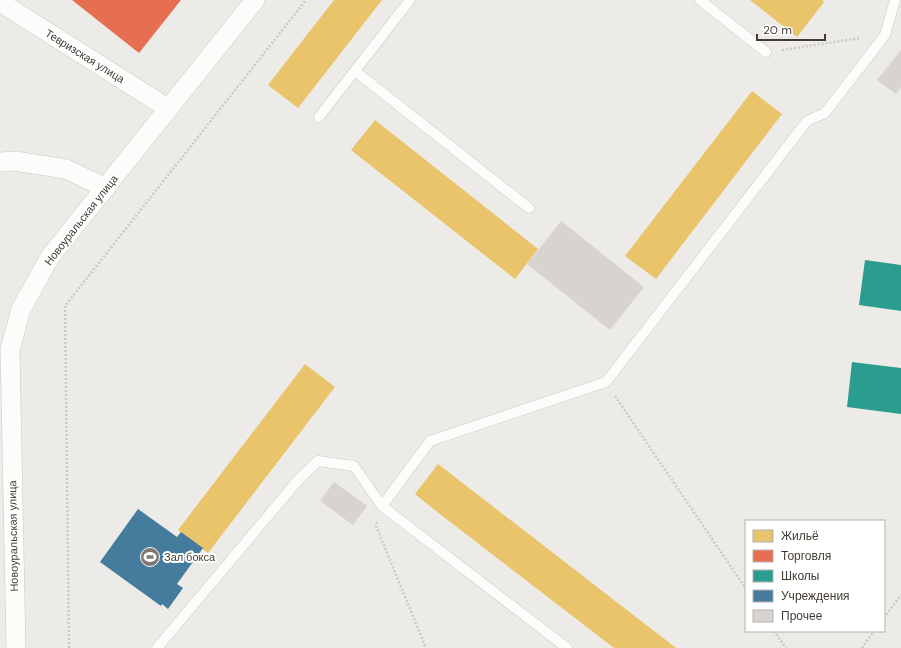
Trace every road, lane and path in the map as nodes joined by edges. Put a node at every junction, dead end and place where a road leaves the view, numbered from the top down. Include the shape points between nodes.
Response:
1 (255, 0) edge
2 (306, 0) edge
3 (410, 0) edge
4 (700, 0) edge
5 (895, 0) edge
6 (0, 2) edge
7 (884, 35) junction
8 (766, 52) joint
9 (355, 71) junction
10 (169, 109) junction
11 (319, 117) dead end
12 (0, 162) edge
13 (106, 188) junction
14 (529, 208) dead end
15 (606, 382) junction
16 (5, 427) edge
17 (382, 506) junction
18 (745, 588) edge
19 (901, 595) edge
20 (885, 617) edge
21 (775, 632) edge
22 (873, 632) edge
23 (16, 648) edge
24 (70, 648) edge
25 (157, 648) edge
26 (426, 648) edge
27 (566, 648) edge
28 (786, 648) edge
29 (862, 648) edge

1 - 10 street, Новоуральская улица
2 - 24 path via 65,306
3 - 9 lane
4 - 8 lane
5 - 7 lane
6 - 10 street, Тевризская улица
7 - 8 path
7 - 15 lane via 825,112 807,121
9 - 11 lane
9 - 14 lane
10 - 13 street, Новоуральская улица
12 - 13 street via 15,161 66,169
13 - 16 street, Новоуральская улица via 50,258 21,309 10,350
15 - 17 lane via 430,441
15 - 18 path
16 - 23 street, Новоуральская улица
17 - 25 lane via 354,466 318,461 299,479
17 - 26 path via 376,526
17 - 27 lane
19 - 20 path
21 - 28 path
22 - 29 path

